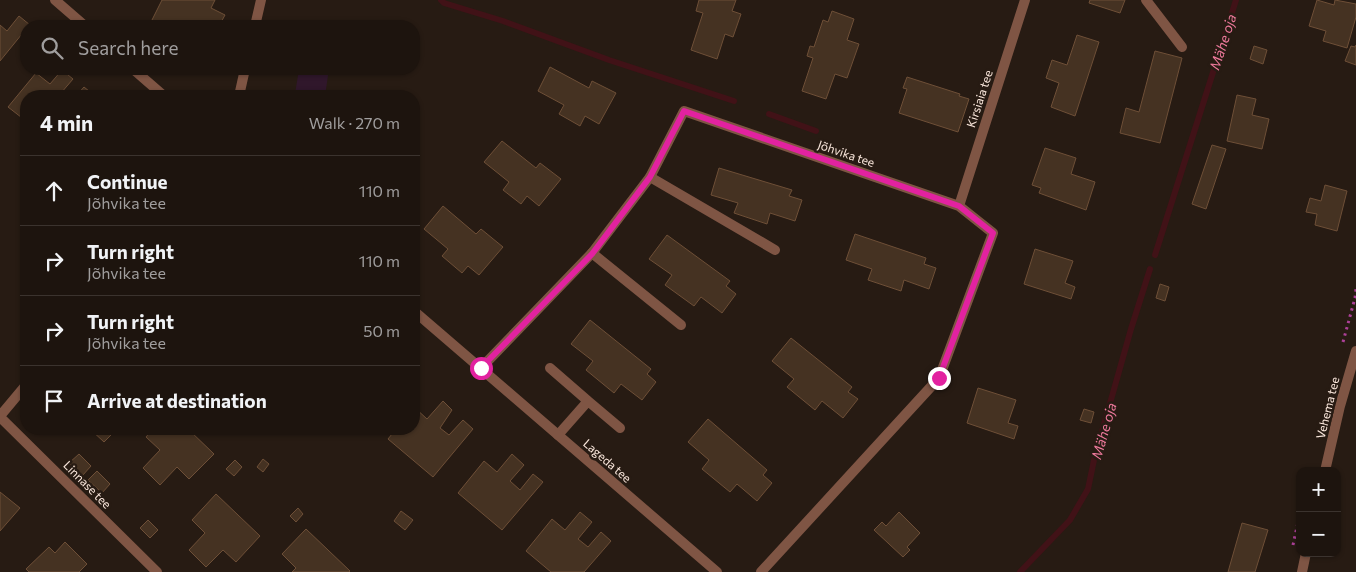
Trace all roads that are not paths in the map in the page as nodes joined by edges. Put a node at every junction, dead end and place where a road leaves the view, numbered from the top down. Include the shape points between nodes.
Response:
1 (55, 0) edge
2 (261, 0) edge
3 (1025, 0) edge
4 (1146, 0) edge
5 (78, 20) edge
6 (256, 20) edge
7 (1182, 47) dead end
8 (140, 75) edge
9 (244, 75) edge
10 (157, 90) edge
11 (241, 90) edge
12 (650, 177) junction
13 (959, 206) junction
14 (775, 250) dead end
15 (592, 254) junction
16 (420, 316) edge
17 (681, 325) dead end
18 (1356, 351) edge
19 (481, 368) junction
20 (550, 368) dead end
21 (20, 392) edge
22 (588, 401) junction
23 (0, 416) edge
24 (620, 428) dead end
25 (558, 435) junction
26 (1326, 467) edge
27 (1305, 557) edge
28 (157, 572) edge
29 (717, 572) edge
30 (760, 572) edge
31 (1302, 572) edge

1 - 5 street
2 - 6 street
3 - 13 street, Kirsiaia tee
4 - 7 street
8 - 10 street
9 - 11 street
12 - 13 street, Jõhvika tee via 684,111
12 - 14 street
12 - 15 street, Jõhvika tee
13 - 30 street, Jõhvika tee via 993,233 939,378
15 - 17 street
15 - 19 street, Jõhvika tee
16 - 19 street
18 - 26 street, Vehema tee
19 - 25 street, Lageda tee
20 - 22 street
21 - 23 street
22 - 24 street
22 - 25 street
23 - 28 street, Linnase tee
25 - 29 street, Lageda tee
27 - 31 street

